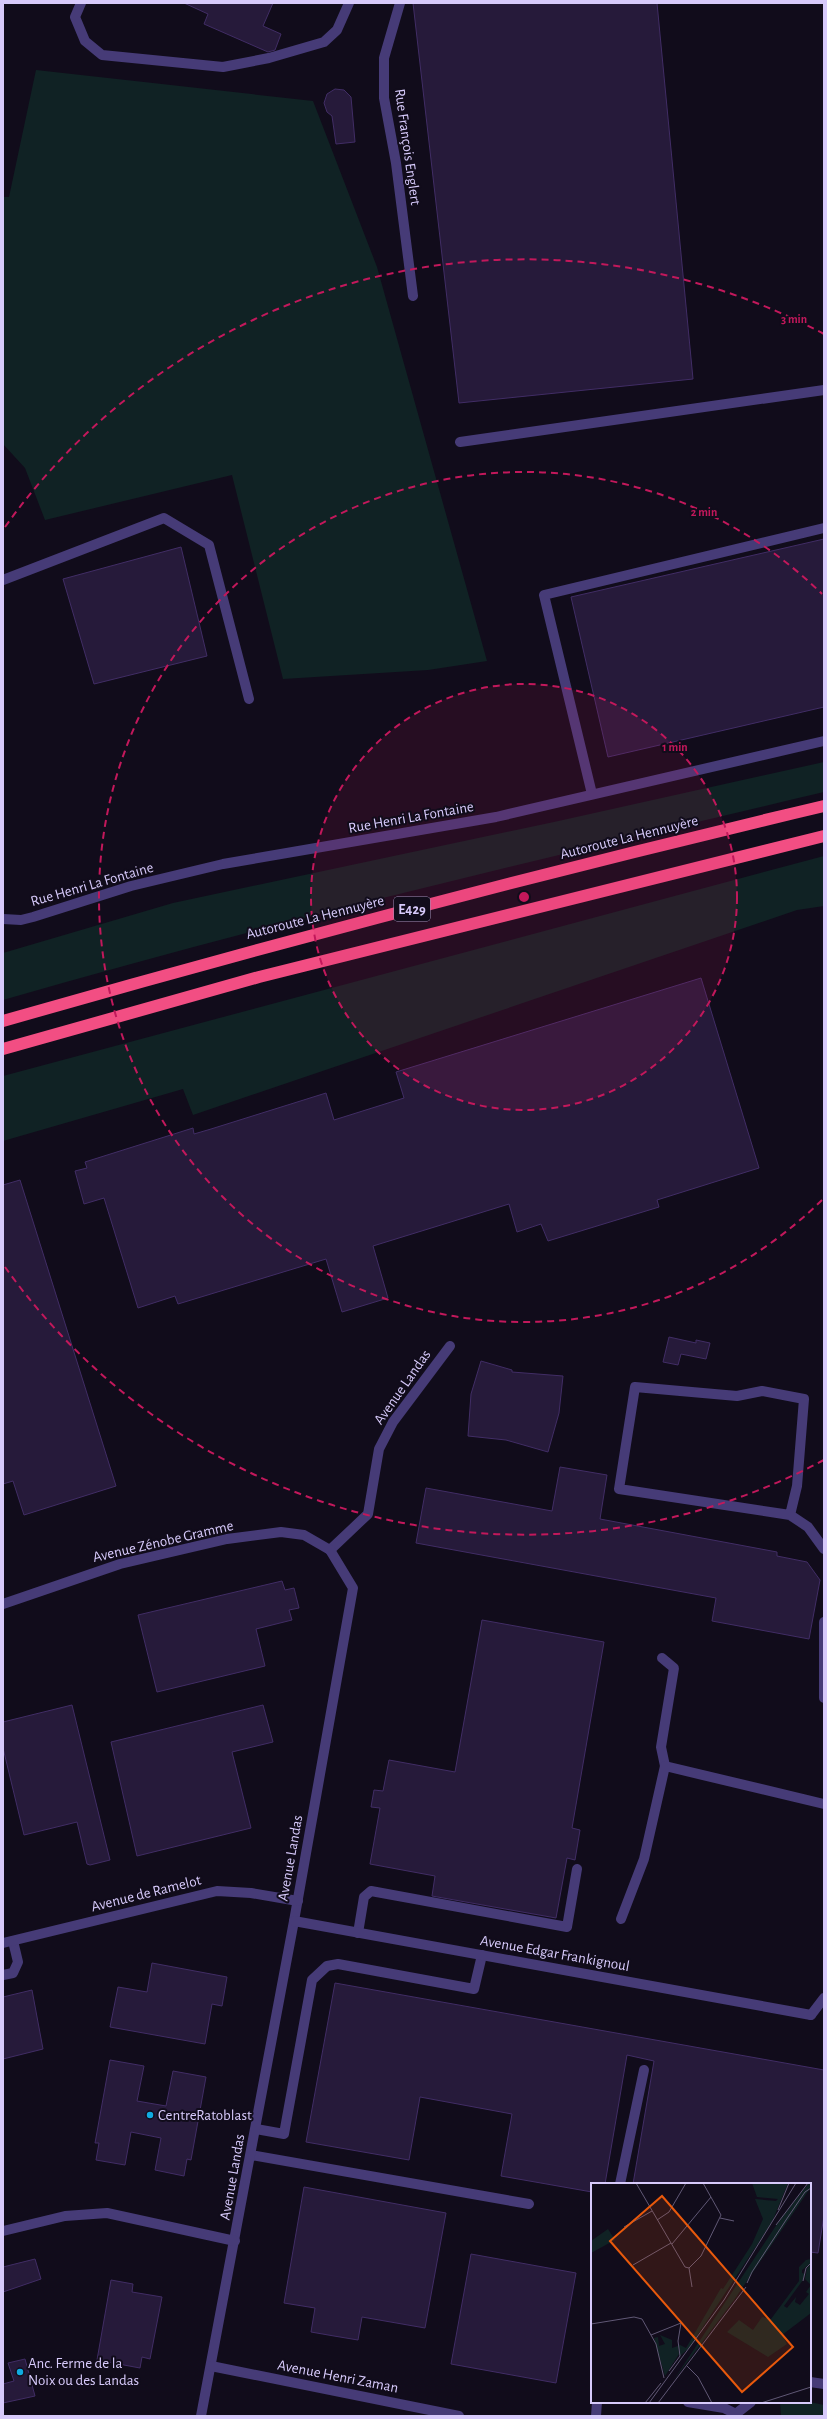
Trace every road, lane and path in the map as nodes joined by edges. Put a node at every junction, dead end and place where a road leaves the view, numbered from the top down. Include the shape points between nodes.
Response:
1 (82, 3) edge
2 (349, 3) edge
3 (400, 3) edge
4 (413, 296) dead end
5 (824, 390) edge
6 (460, 442) dead end
7 (824, 528) edge
8 (3, 580) edge
9 (249, 699) dead end
10 (824, 741) edge
11 (592, 794) junction
12 (824, 806) edge
13 (824, 836) edge
14 (3, 919) edge
15 (3, 1021) edge
16 (3, 1049) edge
17 (450, 1346) dead end
18 (790, 1515) junction
19 (824, 1549) edge
20 (330, 1550) junction
21 (3, 1604) edge
22 (824, 1622) edge
23 (662, 1658) dead end
24 (824, 1698) edge
25 (665, 1766) junction
26 (824, 1804) edge
27 (577, 1869) dead end
28 (298, 1901) junction
29 (621, 1920) dead end
30 (294, 1921) junction
31 (358, 1933) junction
32 (8, 1942) edge
33 (482, 1955) junction
34 (3, 1976) edge
35 (824, 1998) edge
36 (644, 2070) dead end
37 (256, 2129) junction
38 (251, 2156) junction
39 (620, 2183) edge
40 (529, 2204) dead end
41 (3, 2231) edge
42 (235, 2241) junction
43 (211, 2366) junction
44 (811, 2382) edge
45 (824, 2384) edge
46 (598, 2403) edge
47 (694, 2403) edge
48 (750, 2403) edge
49 (734, 2415) edge
50 (201, 2416) edge
51 (459, 2416) edge
52 (596, 2416) edge

1 - 2 street via 75,17 85,41 102,55 223,67 269,58 324,42 337,30
3 - 4 street, Rue François Englert via 384,58 384,98 396,163
5 - 6 street
7 - 11 street via 544,595
8 - 9 street via 164,518 209,545
10 - 11 street, Rue Henri La Fontaine
11 - 14 street, Rue Henri La Fontaine via 496,817 223,864 131,886 33,917 21,920
12 - 15 highway, Autoroute La Hennuyère / E429 via 691,837 251,950
13 - 16 highway, E429 via 259,977
17 - 20 street, Avenue Landas via 393,1422 380,1449 368,1514
18 - 18 street via 798,1486 804,1399 762,1391 737,1396 634,1387 619,1489
18 - 19 street via 808,1527
20 - 21 street, Avenue Zénobe Gramme via 304,1534 281,1532 227,1540 120,1564
20 - 28 street, Avenue Landas via 353,1588
22 - 24 street
23 - 25 street via 674,1668 661,1747
25 - 26 street
25 - 29 street via 644,1859
27 - 31 street via 567,1927 371,1891 364,1897
28 - 30 street, Avenue Landas
28 - 32 street, Avenue de Ramelot via 250,1893 217,1891
30 - 31 street, Avenue Edgar Frankignoul
30 - 37 street, Avenue Landas
31 - 33 street, Avenue Edgar Frankignoul
32 - 34 street via 18,1962 13,1973
33 - 35 street, Avenue Edgar Frankignoul via 811,2014
33 - 37 street via 474,1989 338,1964 323,1969 312,1980 284,2134
36 - 39 street
37 - 38 street, Avenue Landas
38 - 40 street
38 - 42 street, Avenue Landas
41 - 42 street via 65,2216 107,2213
42 - 43 street, Avenue Landas
43 - 50 street, Avenue Landas
43 - 51 street, Avenue Henri Zaman
44 - 45 street
46 - 52 street
47 - 49 street via 724,2408
48 - 49 street

